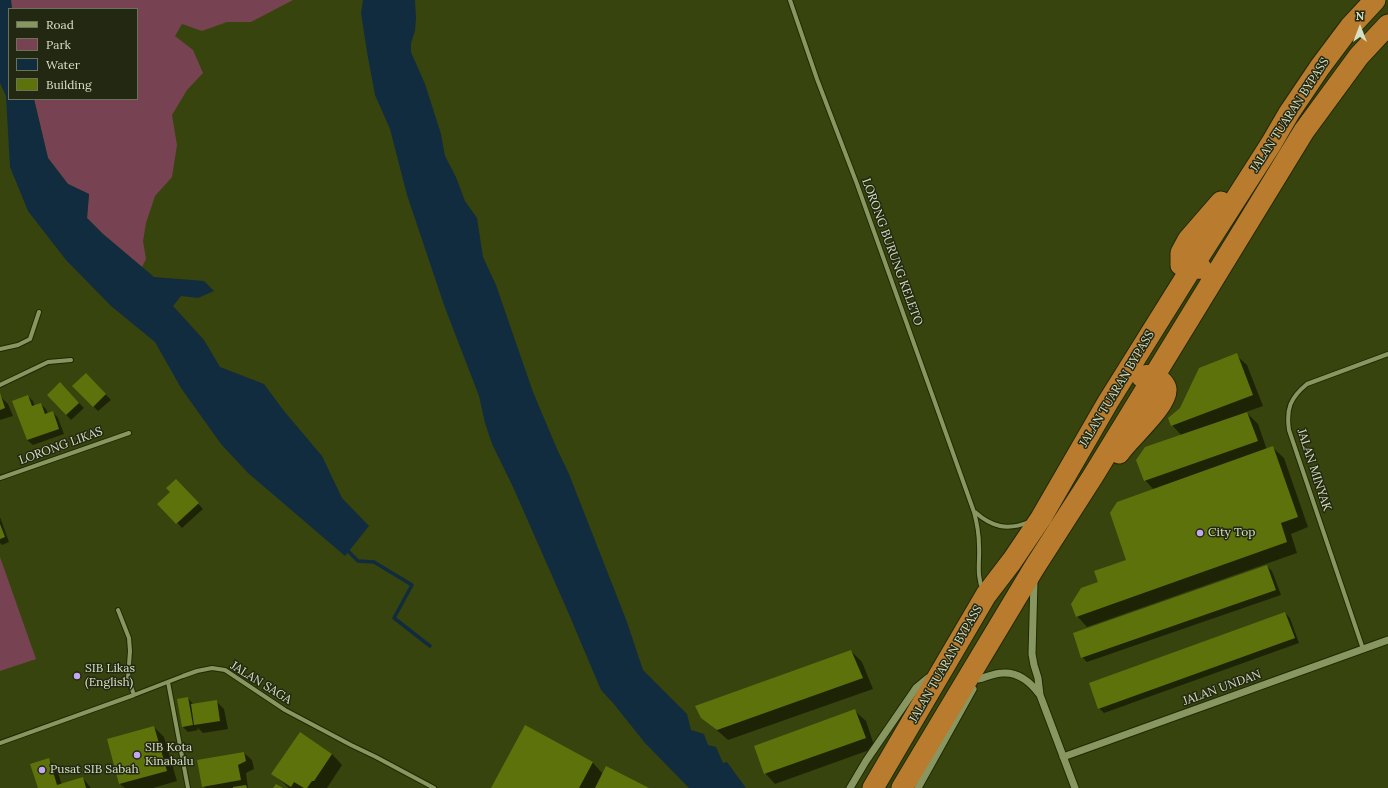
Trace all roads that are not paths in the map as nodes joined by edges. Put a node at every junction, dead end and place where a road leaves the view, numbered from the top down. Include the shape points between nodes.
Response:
1 (790, 0) edge
2 (1375, 0) edge
3 (1388, 25) edge
4 (1234, 247) junction
5 (1190, 269) junction
6 (39, 312) dead end
7 (0, 349) edge
8 (1388, 354) edge
9 (71, 360) dead end
10 (1154, 376) junction
11 (0, 385) edge
12 (129, 432) dead end
13 (0, 478) edge
14 (974, 512) junction
15 (1041, 518) junction
16 (1034, 568) junction
17 (986, 595) junction
18 (118, 610) dead end
19 (1009, 624) dead end
20 (1388, 640) edge
21 (1363, 649) junction
22 (947, 662) junction
23 (982, 672) dead end
24 (979, 679) junction
25 (168, 682) junction
26 (134, 695) junction
27 (1040, 695) junction
28 (0, 743) edge
29 (1063, 757) junction
30 (188, 788) edge
31 (434, 788) edge
32 (850, 788) edge
33 (873, 788) edge
34 (902, 788) edge
35 (918, 788) edge
36 (1075, 788) edge

1 - 14 street, LORONG BURUNG KELETO
2 - 5 highway, JALAN TUARAN BYPASS via 1350,27 1288,113 1251,176
3 - 4 highway, JALAN TUARAN BYPASS via 1360,56 1304,131
4 - 5 highway via 1223,252 1206,268
4 - 10 highway, JALAN TUARAN BYPASS
5 - 15 highway, JALAN TUARAN BYPASS via 1108,402
6 - 7 street via 30,338 18,345
8 - 21 street, JALAN MINYAK via 1306,384 1297,392 1288,411 1290,430
9 - 11 street via 48,362
10 - 15 highway via 1140,378 1129,389 1058,502
10 - 16 highway, JALAN TUARAN BYPASS
12 - 13 street, LORONG LIKAS
14 - 15 street via 996,526 1023,525
14 - 17 street, LORONG BURUNG KELETO via 980,548 979,572
15 - 17 highway, JALAN TUARAN BYPASS
16 - 19 street
16 - 27 street via 1032,654
16 - 34 highway, JALAN TUARAN BYPASS
17 - 22 highway, JALAN TUARAN BYPASS
18 - 26 street via 129,638 128,678
20 - 21 street, JALAN UNDAN
21 - 29 street, JALAN UNDAN
22 - 32 street via 916,688
22 - 33 highway, JALAN TUARAN BYPASS
23 - 24 street
24 - 27 street via 1003,673 1013,674 1023,678
24 - 35 street
25 - 26 street, JALAN SAGA
25 - 30 street
25 - 31 street, JALAN SAGA via 204,669 225,670 285,710
26 - 28 street, JALAN SAGA
27 - 29 street
29 - 36 street

